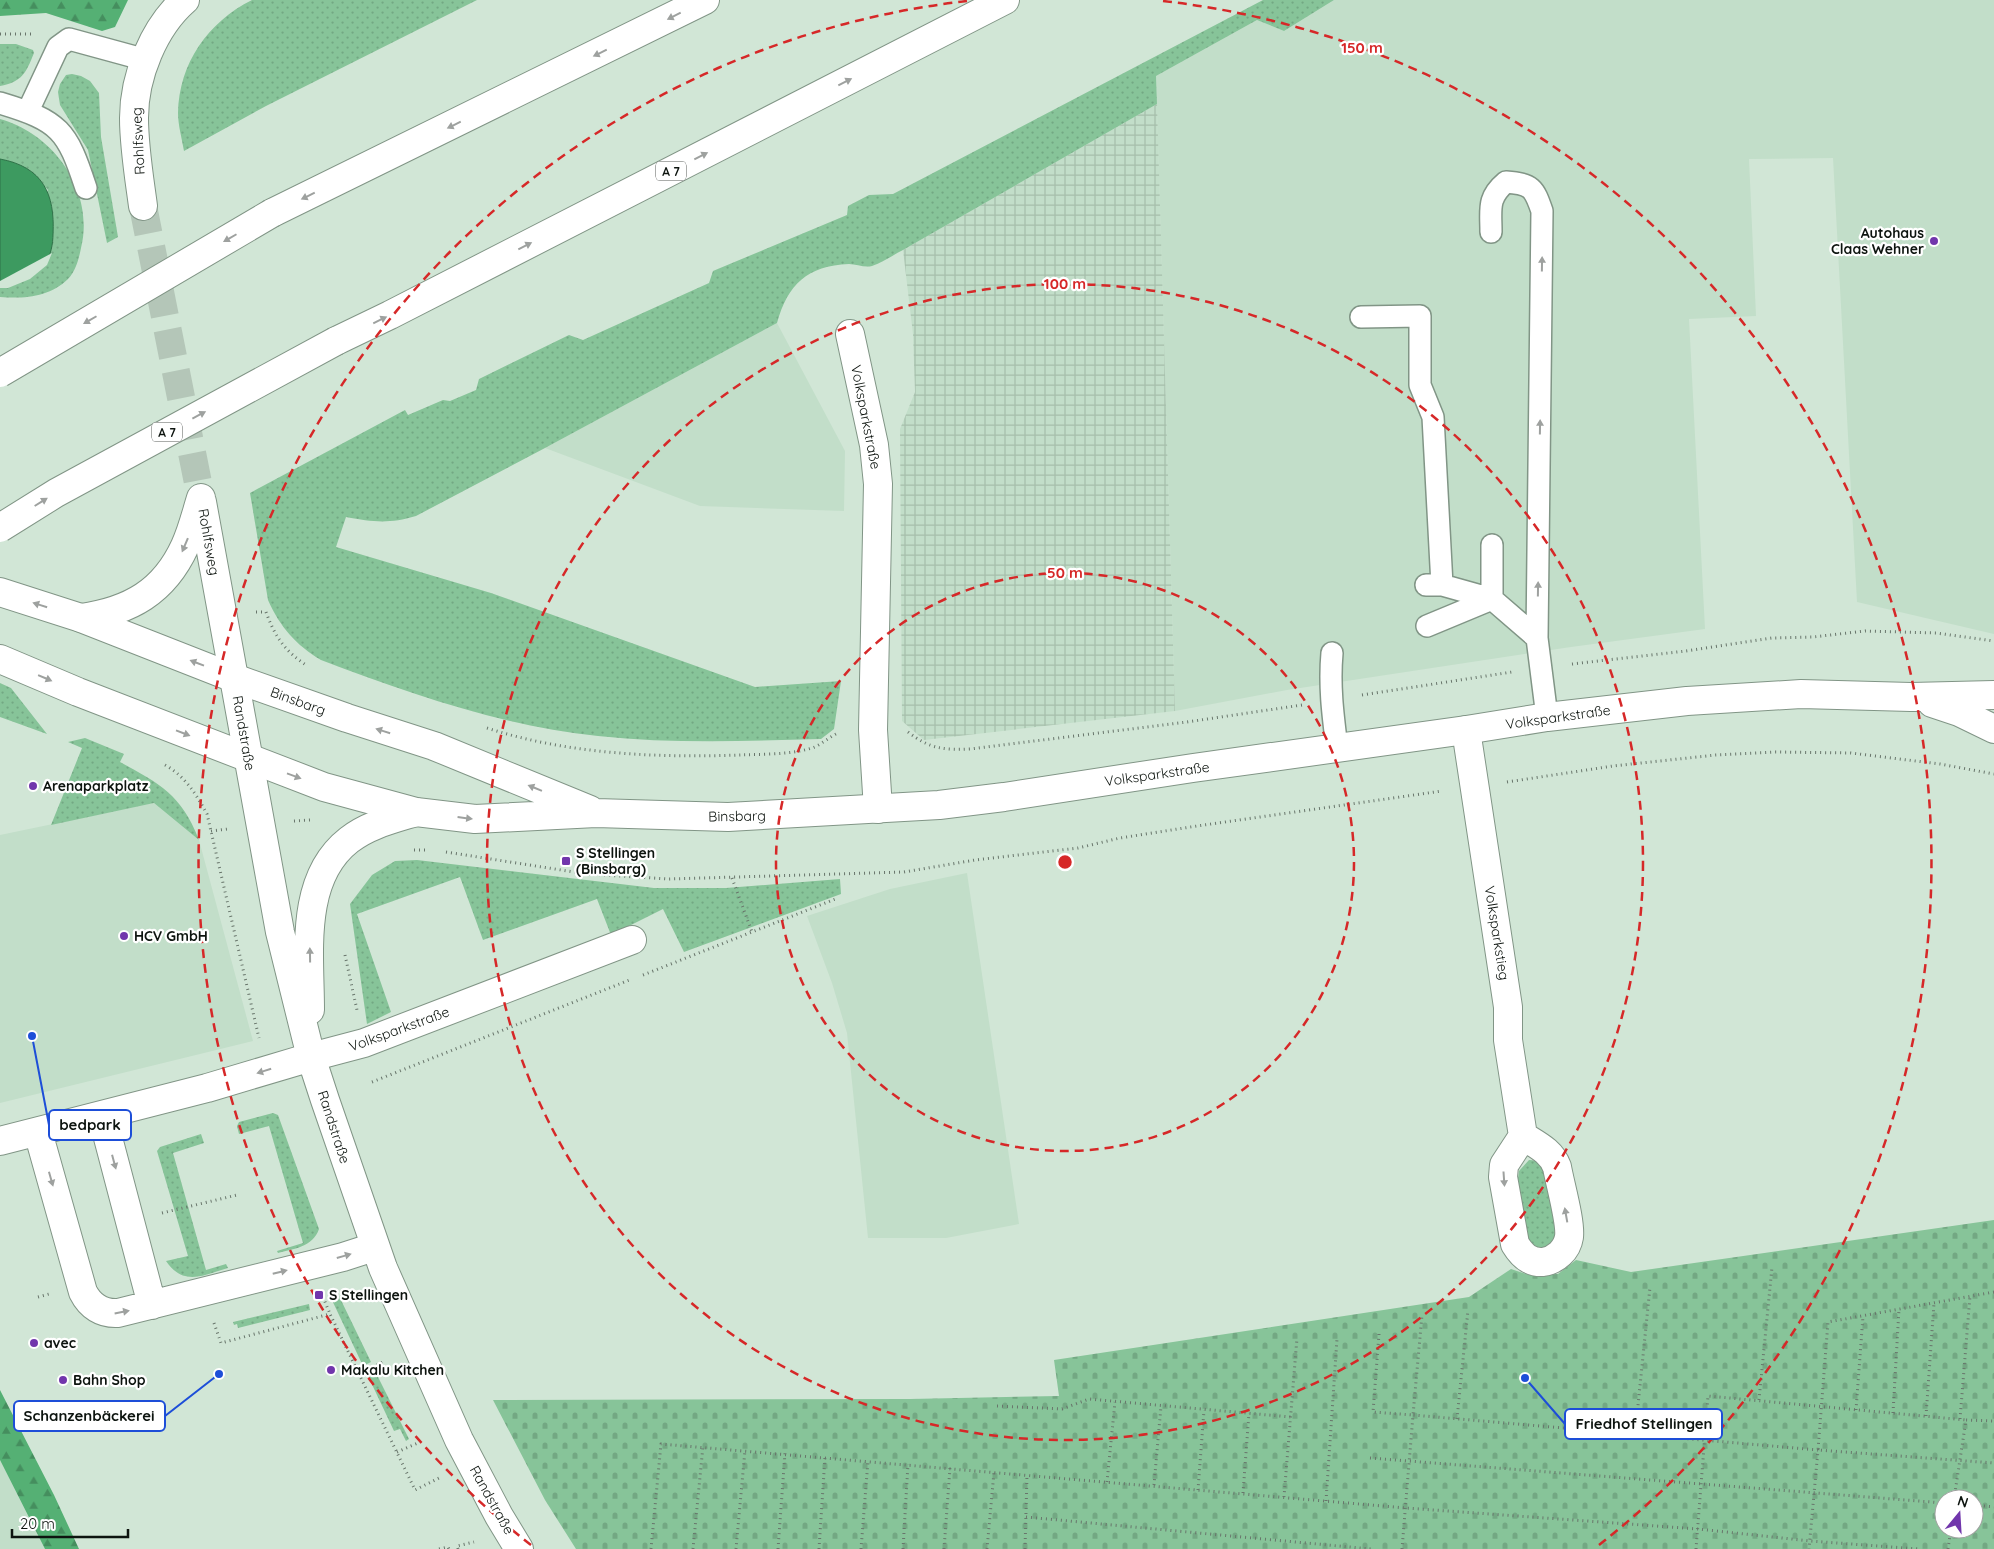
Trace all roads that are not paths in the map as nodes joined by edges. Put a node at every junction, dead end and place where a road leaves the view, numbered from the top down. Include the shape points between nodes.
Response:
1 (185, 0) edge
2 (704, 0) edge
3 (1005, 0) edge
4 (146, 60) junction
5 (0, 104) edge
6 (28, 111) junction
7 (86, 188) dead end
8 (143, 206) tunnel mouth
9 (1491, 232) dead end
10 (1361, 317) dead end
11 (850, 334) dead end
12 (0, 373) edge
13 (0, 528) edge
14 (1492, 545) dead end
15 (0, 592) edge
16 (1492, 599) junction
17 (81, 618) junction
18 (1428, 626) dead end
19 (1538, 638) junction
20 (1332, 653) dead end
21 (0, 659) edge
22 (234, 678) junction
23 (1994, 696) edge
24 (1911, 697) junction
25 (1547, 717) junction
26 (1994, 729) edge
27 (1466, 730) junction
28 (1337, 748) junction
29 (248, 759) junction
30 (878, 809) junction
31 (416, 812) junction
32 (596, 813) junction
33 (632, 940) dead end
34 (311, 1056) junction
35 (102, 1115) junction
36 (38, 1132) junction
37 (1523, 1136) dead end
38 (0, 1141) edge
39 (374, 1247) junction
40 (152, 1305) junction
41 (519, 1549) edge

1 - 4 main road, Rohlfsweg via 169,16
2 -> 12 main road, bridge via 272,213
13 -> 3 main road, A 7, bridge via 56,493 336,341
4 - 6 lane via 69,39 58,47
4 - 8 main road, Rohlfsweg via 134,116
5 - 6 lane
6 - 7 lane via 46,120 68,141
19 -> 9 lane via 1542,211 1535,191 1522,184 1506,182 1495,191 1491,205
10 - 16 lane via 1420,316 1420,385 1433,417 1434,585
11 - 30 main road, Volksparkstraße via 874,444 878,484 873,730
14 - 16 lane
17 -> 15 main road, Binsbarg
16 - 18 lane
16 - 19 lane
22 -> 17 main road, Binsbarg
22 -> 17 main road, Rohlfsweg via 201,498 186,544 161,584 126,607
19 - 25 lane
20 - 28 lane via 1330,700
21 -> 29 main road, Binsbarg
22 - 29 main road, Randstraße
32 -> 22 main road, Binsbarg via 434,746 376,729
23 - 24 main road, Volksparkstraße
24 - 25 main road, Volksparkstraße via 1758,696
24 - 26 main road, Volksparkstraße via 1959,712
25 - 27 main road, Volksparkstraße
27 - 28 main road, Volksparkstraße
27 - 37 main road, Volksparkstieg via 1508,1007 1508,1040
28 - 30 main road, Volksparkstraße via 1004,797
29 -> 31 main road, Binsbarg via 324,787
29 - 34 main road, Randstraße via 280,932
30 - 32 main road, Binsbarg via 728,817
31 -> 32 main road, Binsbarg via 474,820
34 -> 31 main road via 310,938 316,891 324,869 338,850 369,828
33 - 34 main road, Volksparkstraße via 364,1043
34 -> 35 main road, Volksparkstraße via 207,1088
34 - 39 main road, Randstraße
35 - 36 main road, Volksparkstraße
35 -> 40 main road
36 - 38 main road, Volksparkstraße
36 -> 40 main road via 86,1299 110,1313
40 -> 39 main road
39 - 41 main road, Randstraße via 459,1440

